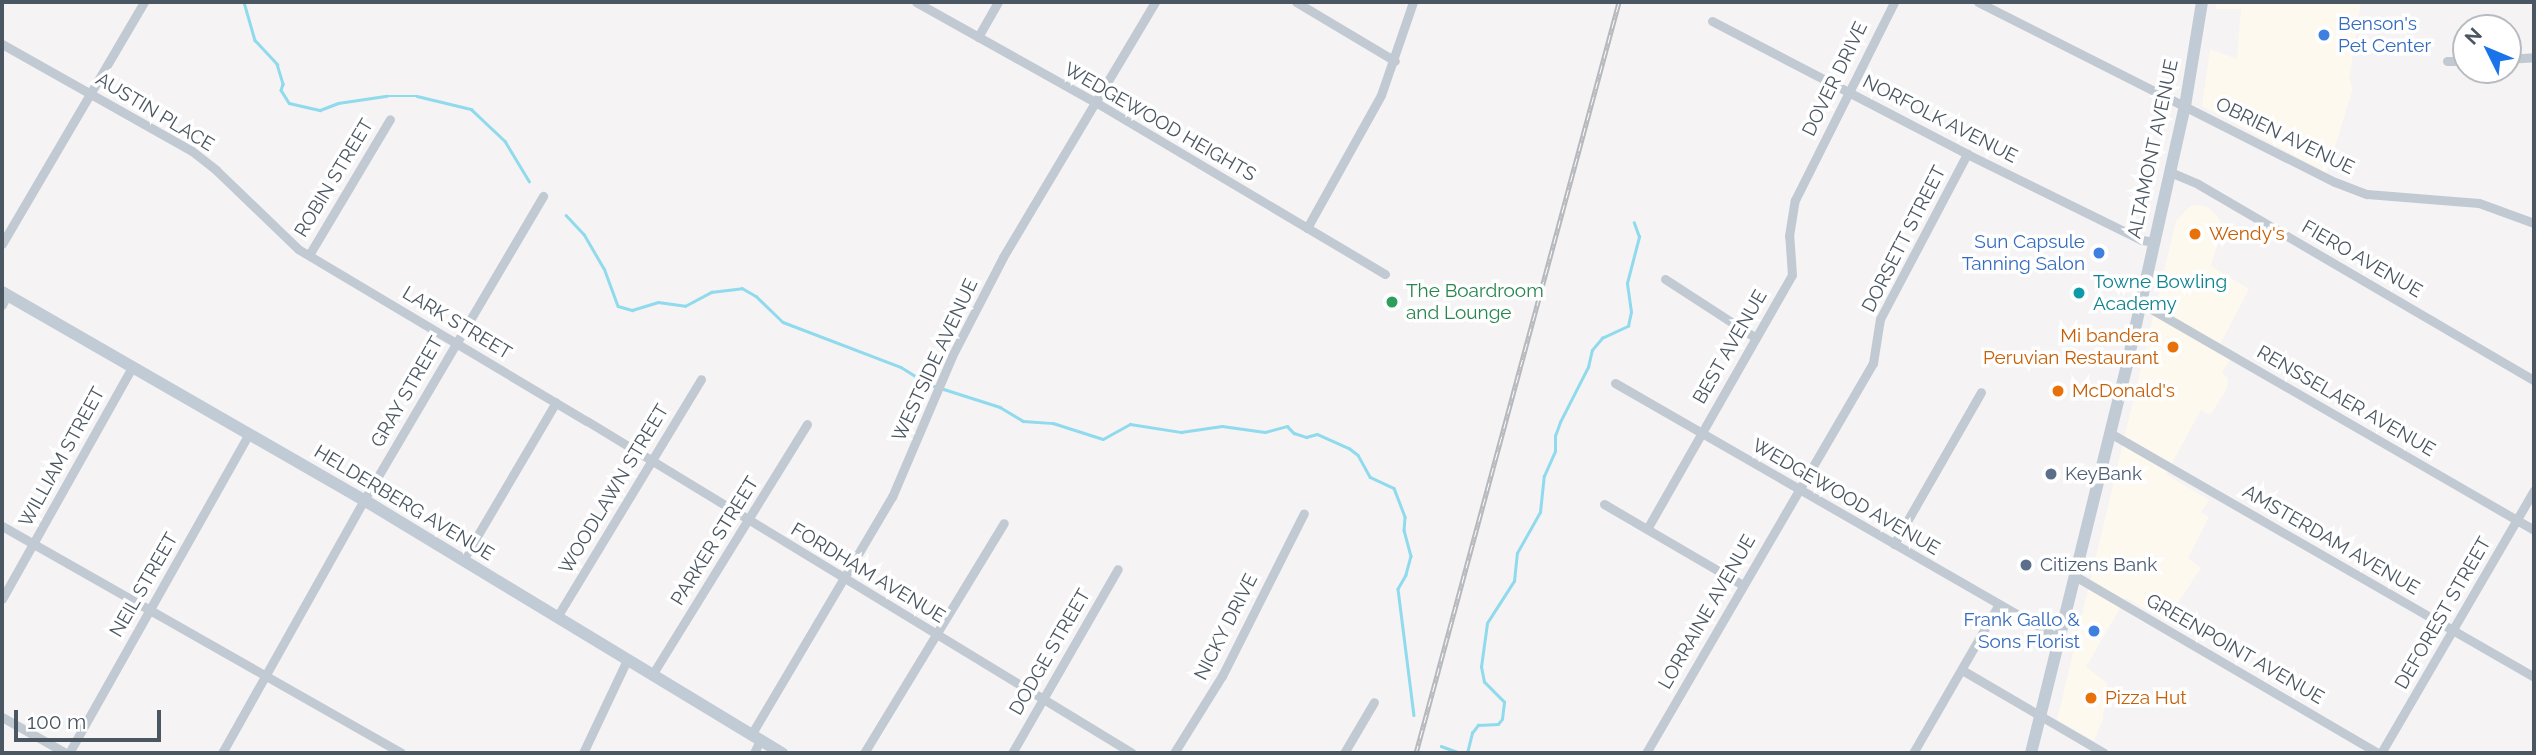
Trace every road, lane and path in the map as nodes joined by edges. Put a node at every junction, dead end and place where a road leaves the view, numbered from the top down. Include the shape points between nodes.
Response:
1 (144, 2) edge
2 (916, 2) edge
3 (998, 2) edge
4 (1155, 2) edge
5 (1296, 2) edge
6 (1413, 2) edge
7 (1894, 2) edge
8 (1978, 2) edge
9 (2202, 2) edge
10 (1712, 21) dead end
11 (978, 37) junction
12 (2, 44) edge
13 (1395, 61) junction
14 (2446, 61) dead end
15 (2452, 61) edge
16 (1848, 91) junction
17 (88, 93) junction
18 (1097, 103) junction
19 (2185, 106) junction
20 (390, 119) dead end
21 (1967, 154) junction
22 (2170, 172) junction
23 (1809, 173) joint
24 (543, 197) dead end
25 (2534, 223) edge
26 (1307, 228) junction
27 (2154, 242) junction
28 (2, 244) edge
29 (309, 255) junction
30 (1385, 274) dead end
31 (1665, 279) dead end
32 (4, 297) edge
33 (2141, 303) junction
34 (1756, 338) junction
35 (457, 342) junction
36 (132, 367) junction
37 (701, 379) dead end
38 (2534, 380) edge
39 (1615, 383) dead end
40 (1981, 392) dead end
41 (556, 402) junction
42 (587, 421) joint
43 (807, 424) dead end
44 (1701, 432) junction
45 (2110, 433) junction
46 (249, 435) junction
47 (652, 461) junction
48 (1800, 490) junction
49 (2534, 491) edge
50 (364, 500) junction
51 (1604, 504) dead end
52 (1304, 513) dead end
53 (748, 520) junction
54 (2517, 520) junction
55 (1004, 523) dead end
56 (2, 526) edge
57 (1647, 529) junction
58 (2534, 530) edge
59 (33, 544) junction
60 (1894, 544) junction
61 (463, 559) junction
62 (1118, 569) dead end
63 (2075, 576) junction
64 (843, 579) junction
65 (1741, 584) junction
66 (2, 599) edge
67 (1998, 606) junction
68 (150, 610) junction
69 (557, 617) junction
70 (2455, 631) junction
71 (937, 635) junction
72 (2060, 639) junction
73 (627, 660) junction
74 (1962, 670) junction
75 (652, 675) junction
76 (266, 676) junction
77 (2534, 677) edge
78 (1043, 700) junction
79 (1374, 702) dead end
80 (2041, 716) junction
81 (2, 717) edge
82 (755, 737) junction
83 (67, 753) edge
84 (222, 753) edge
85 (401, 753) edge
86 (583, 753) edge
87 (754, 753) edge
88 (782, 753) edge
89 (864, 753) edge
90 (1012, 753) edge
91 (1132, 753) edge
92 (1174, 753) edge
93 (1344, 753) edge
94 (1646, 753) edge
95 (1913, 753) edge
96 (2031, 753) edge
97 (2104, 753) edge
98 (2379, 753) edge

1 - 17 street
2 - 11 street, WEDGEWOOD HEIGHTS
3 - 11 street
4 - 18 street, WESTSIDE AVENUE
5 - 13 street
6 - 13 street
7 - 16 street, DOVER DRIVE
8 - 19 street, OBRIEN AVENUE
9 - 19 street, ALTAMONT AVENUE
10 - 16 street, NORFOLK AVENUE
11 - 18 street, WEDGEWOOD HEIGHTS
12 - 17 street, AUSTIN PLACE
13 - 26 street
14 - 15 street
16 - 21 street, NORFOLK AVENUE
16 - 23 street, DOVER DRIVE
17 - 28 street
17 - 29 street, AUSTIN PLACE via 191,151
18 - 26 street, WEDGEWOOD HEIGHTS
18 - 64 street, WESTSIDE AVENUE via 1003,257 891,497
19 - 22 street, ALTAMONT AVENUE
19 - 25 street, OBRIEN AVENUE via 2367,194 2479,203
20 - 29 street, ROBIN STREET
21 - 27 street, NORFOLK AVENUE
21 - 48 street, DORSETT STREET via 1880,319 1873,363
22 - 27 street, ALTAMONT AVENUE
22 - 38 street, FIERO AVENUE
23 - 34 street, BEST AVENUE via 1795,201 1789,236 1792,275
24 - 35 street, GRAY STREET
26 - 30 street, WEDGEWOOD HEIGHTS
27 - 33 street, ALTAMONT AVENUE
29 - 35 street, LARK STREET
31 - 34 street
32 - 36 street, HELDERBERG AVENUE
33 - 45 street, ALTAMONT AVENUE
33 - 54 street, RENSSELAER AVENUE
34 - 44 street, BEST AVENUE
35 - 41 street, LARK STREET
35 - 50 street, GRAY STREET
36 - 46 street, HELDERBERG AVENUE
36 - 59 street, WILLIAM STREET
37 - 47 street, WOODLAWN STREET
39 - 44 street, WEDGEWOOD AVENUE
40 - 60 street
41 - 42 street, LARK STREET
41 - 61 street
42 - 47 street, FORDHAM AVENUE
43 - 53 street, PARKER STREET
44 - 48 street, WEDGEWOOD AVENUE
44 - 57 street, BEST AVENUE
45 - 63 street, ALTAMONT AVENUE
45 - 70 street, AMSTERDAM AVENUE
46 - 50 street, HELDERBERG AVENUE
46 - 68 street, NEIL STREET
47 - 53 street, FORDHAM AVENUE
47 - 69 street, WOODLAWN STREET
48 - 60 street, WEDGEWOOD AVENUE
48 - 65 street, LORRAINE AVENUE
49 - 54 street, DEFOREST STREET
50 - 61 street, HELDERBERG AVENUE
50 - 76 street, GRAY STREET
51 - 57 street
52 - 92 street, NICKY DRIVE via 1222,676
53 - 64 street, FORDHAM AVENUE
53 - 75 street, PARKER STREET
54 - 58 street, RENSSELAER AVENUE
54 - 70 street, DEFOREST STREET
55 - 71 street
56 - 59 street
57 - 65 street
59 - 66 street, WILLIAM STREET
59 - 68 street
60 - 67 street, WEDGEWOOD AVENUE
61 - 69 street, HELDERBERG AVENUE
62 - 78 street, DODGE STREET
63 - 72 street, ALTAMONT AVENUE
63 - 98 street, GREENPOINT AVENUE
64 - 71 street, FORDHAM AVENUE
64 - 82 street, WESTSIDE AVENUE
65 - 94 street, LORRAINE AVENUE
67 - 72 street, WEDGEWOOD AVENUE
67 - 74 street
68 - 76 street
68 - 83 street, NEIL STREET
69 - 73 street, HELDERBERG AVENUE
70 - 77 street, AMSTERDAM AVENUE
70 - 98 street, DEFOREST STREET
71 - 78 street, FORDHAM AVENUE
71 - 89 street
72 - 80 street, ALTAMONT AVENUE
73 - 75 street, HELDERBERG AVENUE
73 - 86 street
74 - 80 street
74 - 95 street
75 - 82 street, HELDERBERG AVENUE
76 - 84 street, GRAY STREET
76 - 85 street
78 - 90 street, DODGE STREET
78 - 91 street, FORDHAM AVENUE
79 - 93 street
80 - 96 street, ALTAMONT AVENUE
80 - 97 street
81 - 83 street
82 - 87 street, WESTSIDE AVENUE
82 - 88 street, HELDERBERG AVENUE

